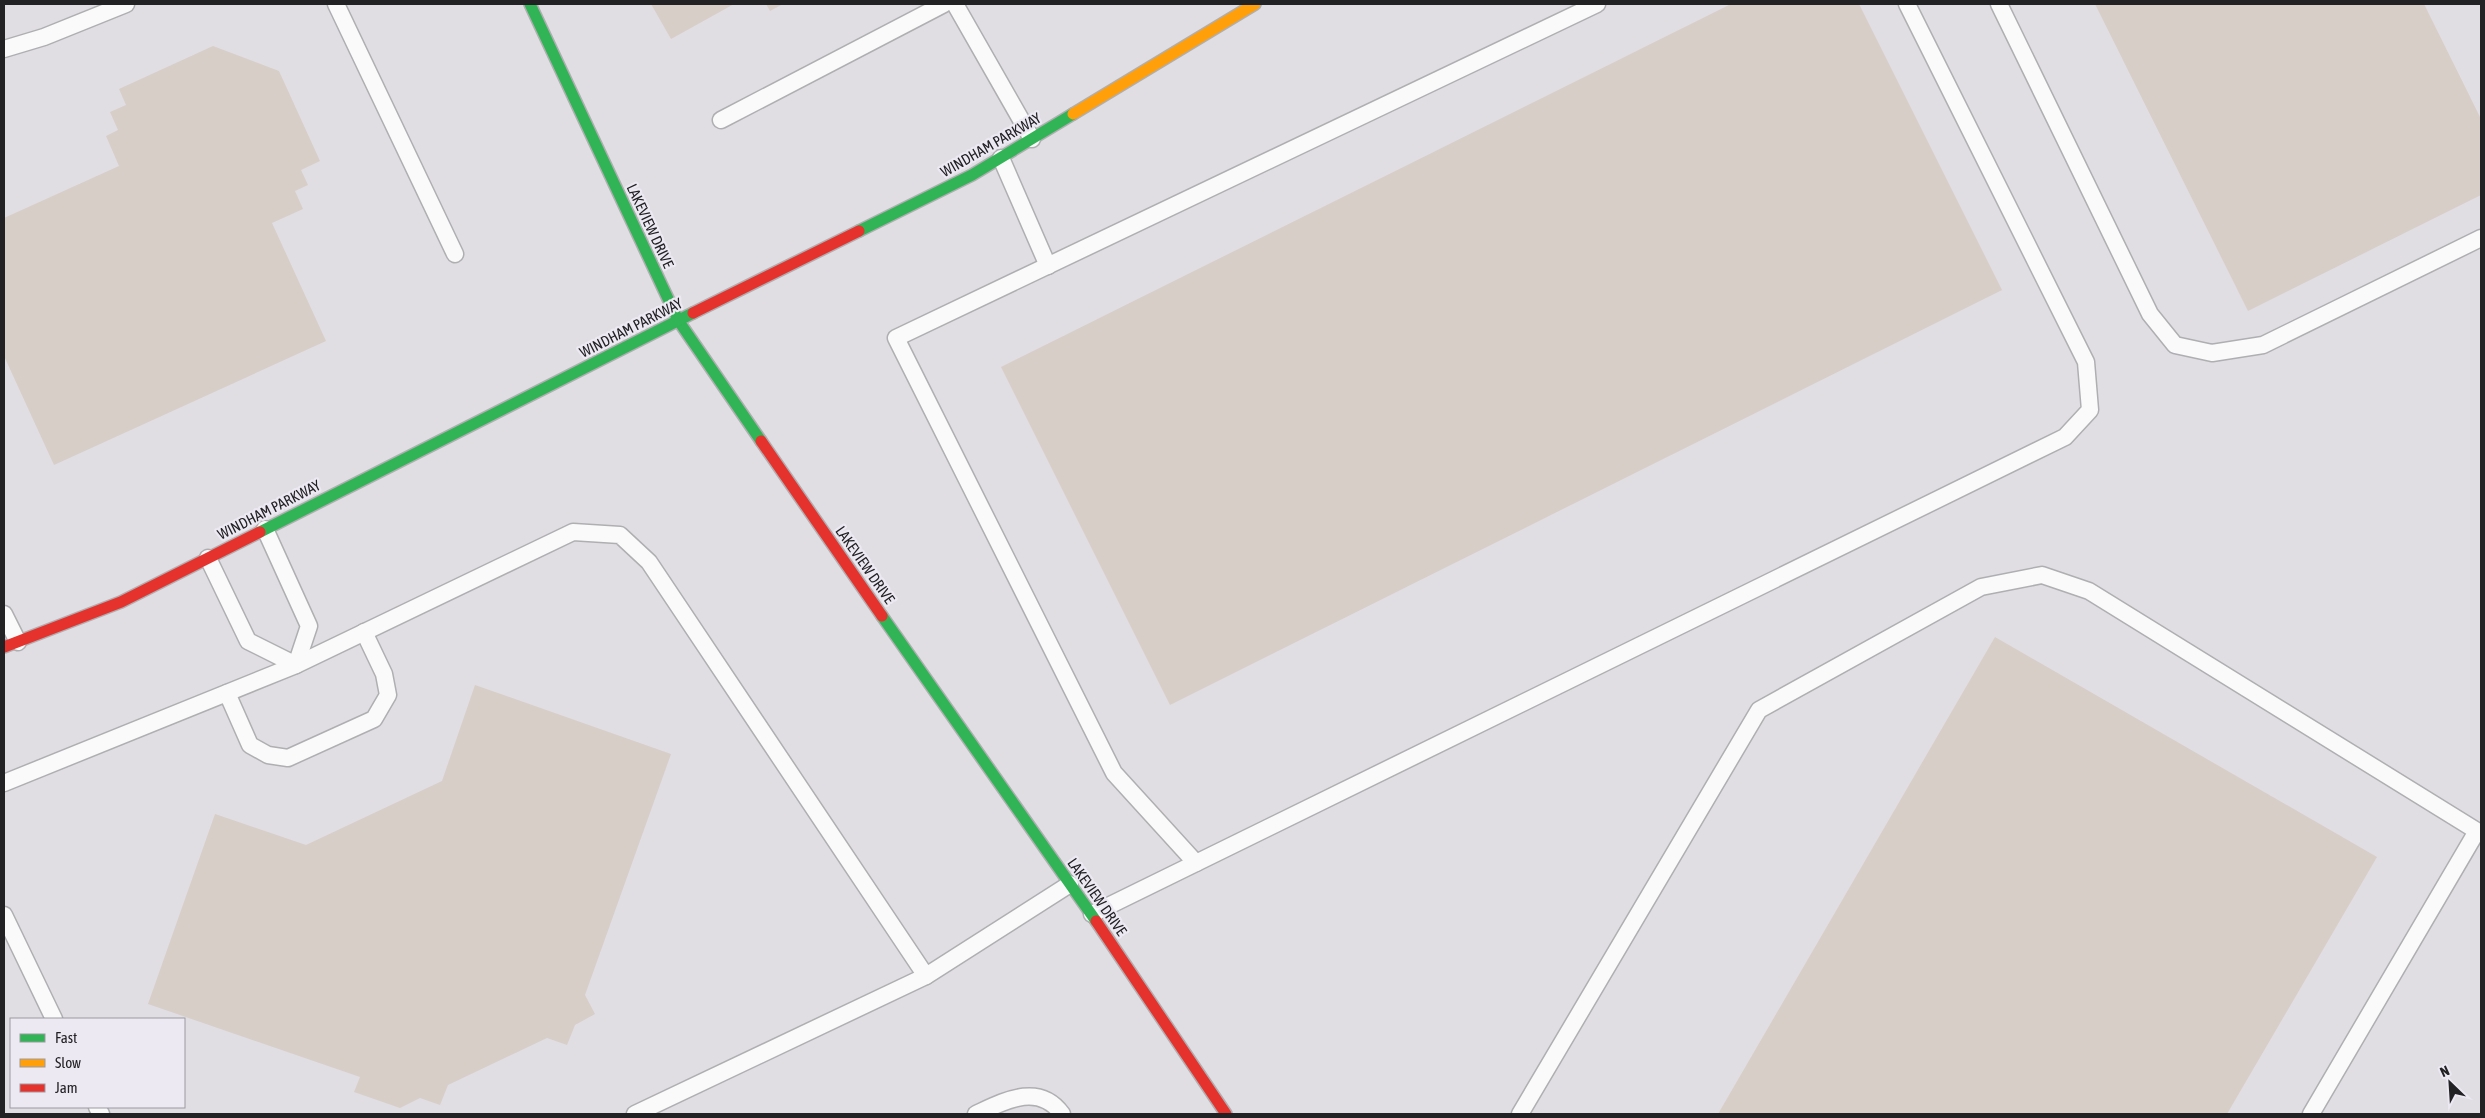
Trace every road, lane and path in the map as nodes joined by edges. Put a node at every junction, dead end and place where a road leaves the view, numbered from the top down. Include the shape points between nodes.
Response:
1 (126, 4) edge
2 (336, 4) edge
3 (530, 4) edge
4 (944, 4) edge
5 (954, 4) edge
6 (1255, 4) edge
7 (1597, 4) edge
8 (1907, 4) edge
9 (1999, 4) edge
10 (4, 49) edge
11 (720, 120) dead end
12 (1032, 139) junction
13 (1001, 158) junction
14 (2481, 238) edge
15 (455, 254) dead end
16 (1048, 266) junction
17 (678, 320) junction
18 (265, 529) junction
19 (208, 558) junction
20 (4, 614) edge
21 (364, 632) junction
22 (11, 644) edge
23 (296, 665) junction
24 (227, 693) junction
25 (4, 783) edge
26 (1196, 863) junction
27 (1070, 884) junction
28 (1092, 914) junction
29 (4, 915) edge
30 (926, 976) junction
31 (54, 1018) edge
32 (636, 1114) edge
33 (976, 1114) edge
34 (1062, 1114) edge
35 (1226, 1114) edge
36 (1520, 1114) edge
37 (2312, 1114) edge

1 - 10 lane
2 - 15 lane
3 - 17 street, LAKEVIEW DRIVE
4 - 11 lane
5 - 12 lane
6 - 12 street, WINDHAM PARKWAY
7 - 16 lane
8 - 26 lane via 2086,362 2090,410 2065,437
9 - 14 lane via 2150,314 2175,345 2212,353 2263,345
12 - 13 street, WINDHAM PARKWAY
13 - 16 lane
13 - 17 street, WINDHAM PARKWAY
16 - 26 lane via 896,338 1114,773
17 - 18 street, WINDHAM PARKWAY
17 - 27 street, LAKEVIEW DRIVE
18 - 19 street, WINDHAM PARKWAY
18 - 23 lane via 309,626
19 - 22 street, WINDHAM PARKWAY via 121,602
19 - 23 lane via 248,641
20 - 22 lane
21 - 23 lane
21 - 24 lane via 384,674 388,695 374,719 288,758 268,755 250,745
21 - 30 lane via 573,532 620,535 648,562
23 - 24 lane
24 - 25 lane
26 - 28 lane
27 - 28 street, LAKEVIEW DRIVE
27 - 30 lane
28 - 35 street, LAKEVIEW DRIVE
29 - 31 lane
30 - 32 lane
33 - 34 lane via 1014,1096 1046,1100
36 - 37 lane via 1759,710 1981,587 2042,575 2089,591 2477,831

